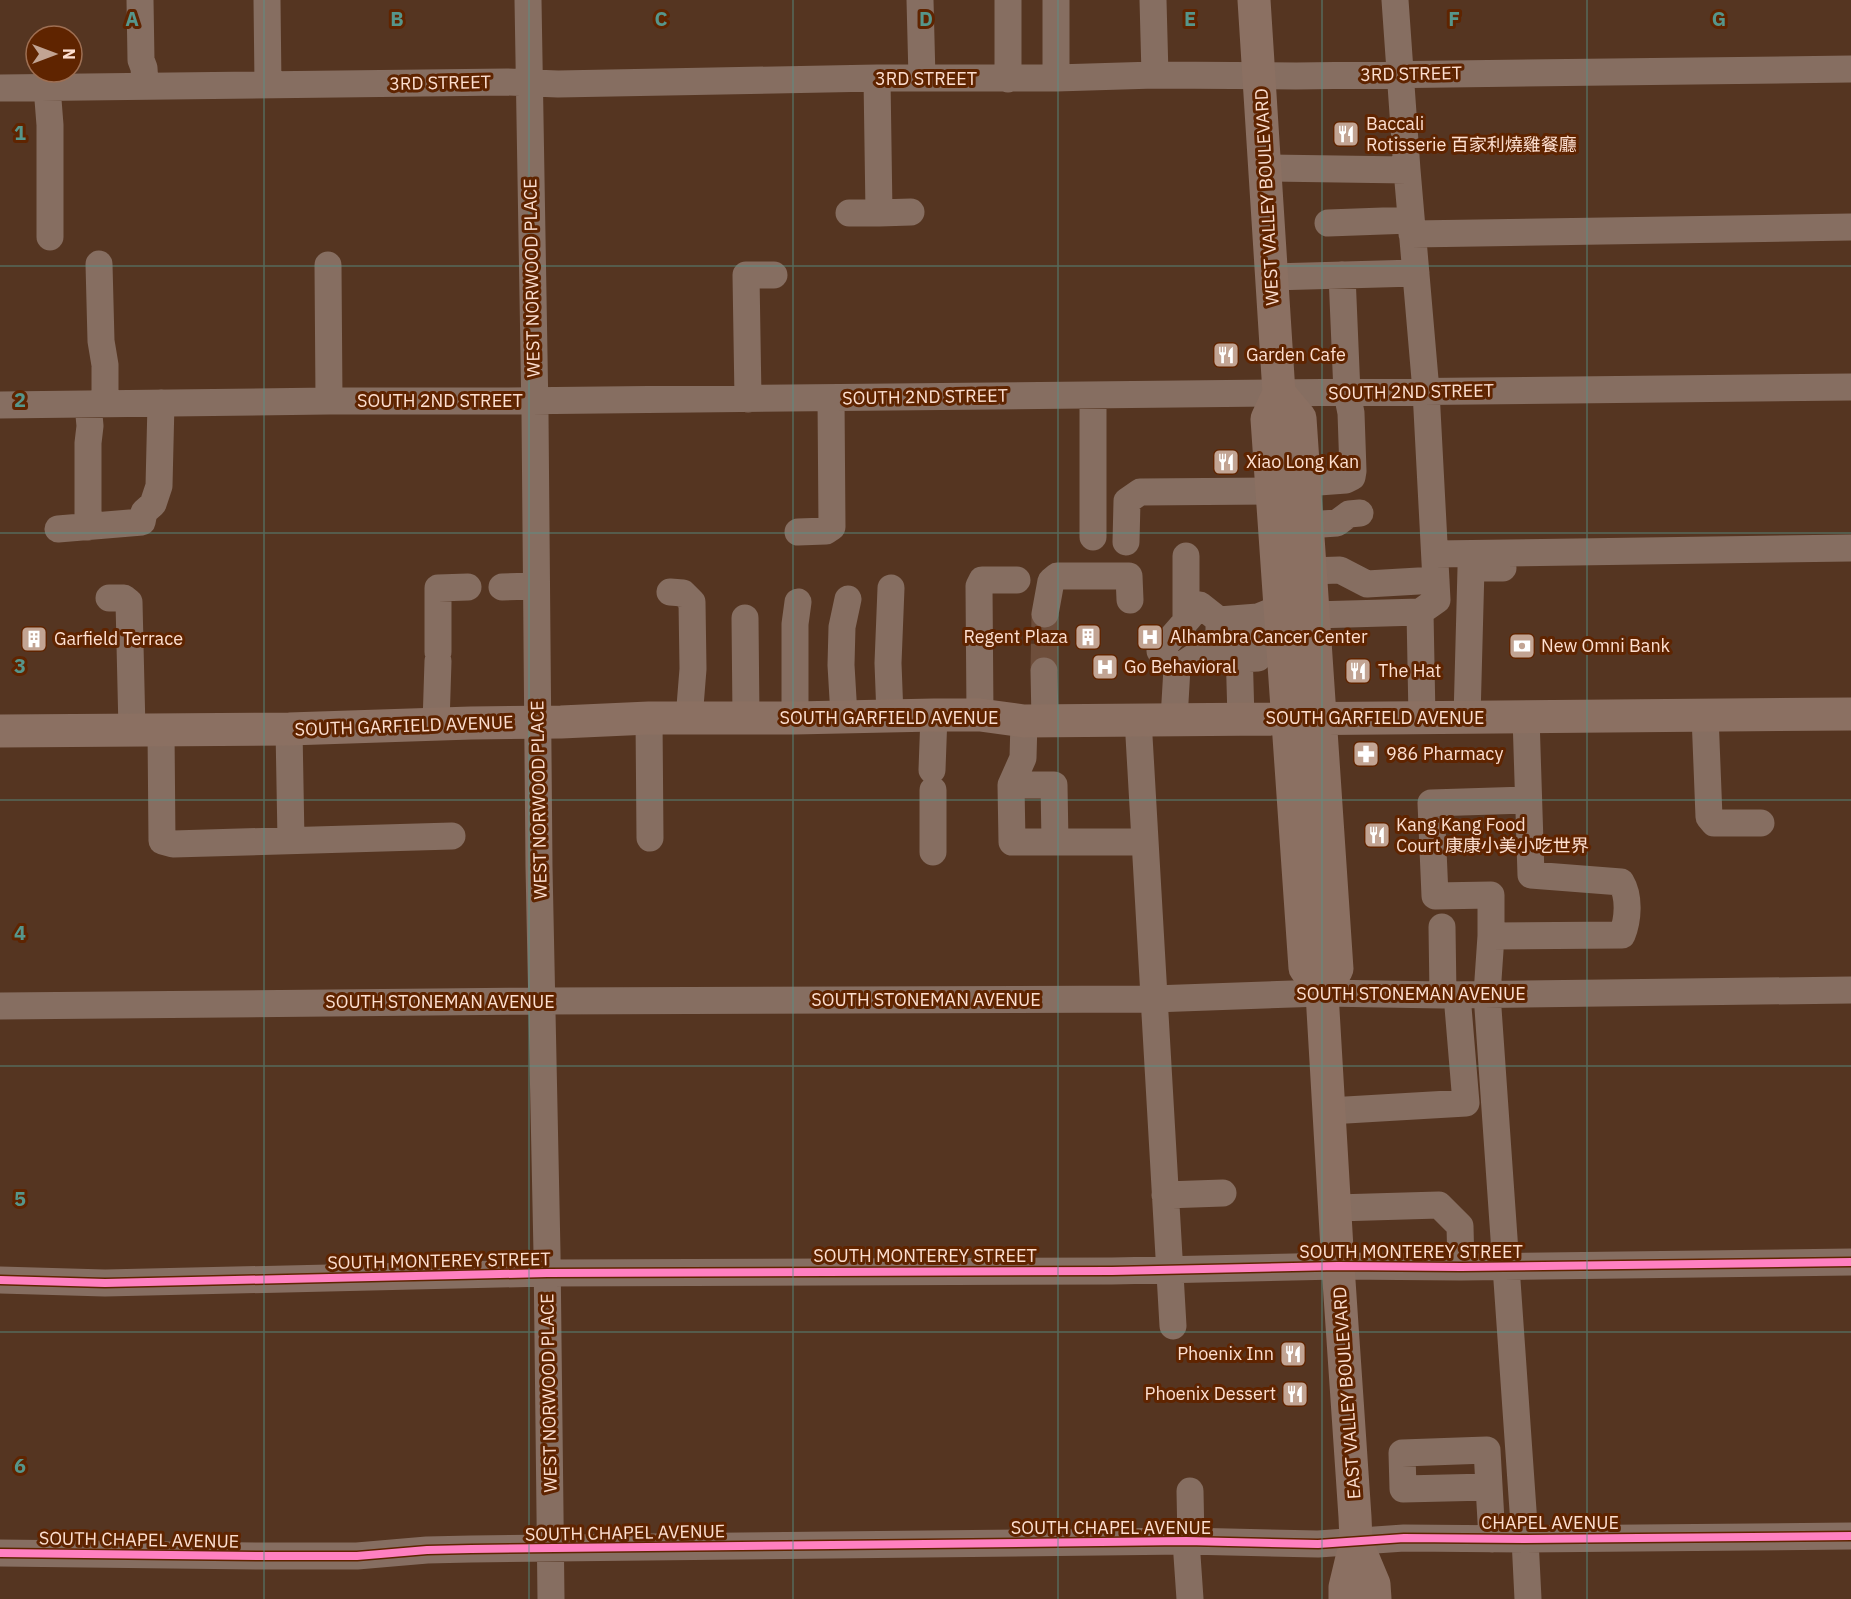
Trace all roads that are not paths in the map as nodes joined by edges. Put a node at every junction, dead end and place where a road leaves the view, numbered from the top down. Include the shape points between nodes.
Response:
1 (140, 0) edge
2 (267, 0) edge
3 (528, 0) edge
4 (921, 0) edge
5 (1008, 0) edge
6 (1056, 0) edge
7 (1153, 0) edge
8 (1254, 0) edge
9 (1395, 0) edge
10 (1851, 69) edge
11 (1399, 74) junction
12 (1155, 75) junction
13 (1260, 75) junction
14 (877, 78) junction
15 (922, 78) junction
16 (1056, 78) junction
17 (1008, 79) junction
18 (529, 83) junction
19 (268, 85) junction
20 (145, 86) junction
21 (47, 87) junction
22 (0, 88) edge
23 (1265, 168) junction
24 (1407, 170) junction
25 (911, 212) dead end
26 (849, 213) dead end
27 (879, 213) junction
28 (1328, 223) dead end
29 (1412, 227) junction
30 (1851, 227) edge
31 (50, 237) dead end
32 (99, 264) dead end
33 (328, 265) dead end
34 (1416, 273) junction
35 (774, 275) dead end
36 (1342, 275) junction
37 (1272, 277) junction
38 (1851, 387) edge
39 (1426, 392) junction
40 (1279, 393) junction
41 (1347, 393) junction
42 (1093, 396) junction
43 (831, 398) junction
44 (748, 399) junction
45 (329, 400) junction
46 (534, 400) junction
47 (161, 403) junction
48 (97, 404) junction
49 (0, 405) edge
50 (1305, 483) junction
51 (1272, 491) junction
52 (1360, 513) dead end
53 (1307, 525) junction
54 (88, 527) junction
55 (58, 529) dead end
56 (798, 532) dead end
57 (1093, 537) dead end
58 (1126, 542) dead end
59 (1851, 548) edge
60 (1186, 556) dead end
61 (1436, 567) junction
62 (1540, 568) dead end
63 (1310, 571) junction
64 (1017, 580) dead end
65 (536, 586) junction
66 (468, 587) dead end
67 (502, 587) dead end
68 (891, 588) dead end
69 (670, 591) dead end
70 (110, 598) dead end
71 (848, 599) dead end
72 (1130, 600) dead end
73 (798, 602) dead end
74 (1420, 612) junction
75 (1045, 614) tunnel mouth
76 (1313, 615) junction
77 (745, 618) dead end
78 (1186, 621) junction
79 (1241, 631) junction
80 (1177, 668) junction
81 (1044, 671) tunnel mouth
82 (1851, 714) edge
83 (934, 715) junction
84 (980, 715) junction
85 (1705, 715) junction
86 (844, 716) junction
87 (890, 716) junction
88 (746, 717) junction
89 (1526, 717) junction
90 (649, 718) junction
91 (795, 718) junction
92 (1422, 718) junction
93 (1467, 718) junction
94 (689, 719) junction
95 (1241, 719) junction
96 (1304, 719) junction
97 (1138, 720) junction
98 (1174, 720) junction
99 (1034, 721) junction
100 (538, 722) junction
101 (436, 724) junction
102 (289, 729) junction
103 (147, 730) junction
104 (0, 731) edge
105 (1011, 785) junction
106 (1528, 800) junction
107 (1761, 823) dead end
108 (452, 836) dead end
109 (650, 838) dead end
110 (291, 840) junction
111 (1055, 842) junction
112 (1144, 842) junction
113 (933, 852) dead end
114 (1442, 927) dead end
115 (1491, 936) junction
116 (1851, 990) edge
117 (1322, 993) junction
118 (1487, 994) junction
119 (1450, 995) junction
120 (1153, 999) junction
121 (542, 1001) junction
122 (0, 1006) edge
123 (1329, 1111) junction
124 (1223, 1193) dead end
125 (1165, 1195) junction
126 (1335, 1208) junction
127 (1851, 1262) edge
128 (1338, 1266) junction
129 (1505, 1266) junction
130 (1461, 1267) junction
131 (1170, 1270) junction
132 (547, 1273) junction
133 (0, 1280) edge
134 (1173, 1326) dead end
135 (1489, 1485) junction
136 (1190, 1491) dead end
137 (1851, 1536) edge
138 (1492, 1539) junction
139 (1525, 1539) junction
140 (1188, 1541) junction
141 (1356, 1541) junction
142 (1250, 1543) joint
143 (551, 1548) junction
144 (0, 1553) edge
145 (551, 1599) edge
146 (1190, 1599) edge
147 (1346, 1599) edge
148 (1375, 1599) edge
149 (1528, 1599) edge

1 - 20 street
2 - 19 street
3 - 18 street, WEST NORWOOD PLACE
4 - 15 street
5 - 17 street
6 - 16 street
7 - 12 street
8 - 13 main road, WEST VALLEY BOULEVARD
9 - 11 street
10 - 11 street, 3RD STREET
11 - 13 street, 3RD STREET
11 - 24 street
12 - 13 street, 3RD STREET
12 - 16 street, 3RD STREET
13 - 23 main road, WEST VALLEY BOULEVARD
14 - 15 street, 3RD STREET
14 - 18 street, 3RD STREET
14 - 27 street
15 - 17 street, 3RD STREET
16 - 17 street, 3RD STREET
18 - 19 street, 3RD STREET
18 - 46 street, WEST NORWOOD PLACE
19 - 20 street, 3RD STREET
20 - 21 street, 3RD STREET
21 - 22 street, 3RD STREET
21 - 31 street
23 - 24 street
23 - 37 main road, WEST VALLEY BOULEVARD
24 - 29 street
25 - 27 street
26 - 27 street
28 - 29 street
29 - 30 street
29 - 34 street
32 - 48 street via 105,365
33 - 45 street
34 - 36 street
34 - 39 street
35 - 44 street via 746,275
36 - 37 street
36 - 41 street
37 - 40 main road, WEST VALLEY BOULEVARD
38 - 39 street, SOUTH 2ND STREET
39 - 41 street, SOUTH 2ND STREET
39 - 61 street
40 - 41 street, SOUTH 2ND STREET
40 - 42 street, SOUTH 2ND STREET
40 - 50 main road via 1300,418
40 - 51 main road, WEST VALLEY BOULEVARD via 1267,419
41 - 50 street via 1352,477
42 - 43 street, SOUTH 2ND STREET
42 - 57 street
43 - 44 street, SOUTH 2ND STREET
43 - 56 street via 832,527 826,531
44 - 46 street, SOUTH 2ND STREET
45 - 46 street, SOUTH 2ND STREET
45 - 47 street, SOUTH 2ND STREET
46 - 65 street, WEST NORWOOD PLACE
47 - 48 street, SOUTH 2ND STREET
47 - 54 street via 159,486 153,504 144,512 142,522
48 - 49 street, SOUTH 2ND STREET
48 - 54 street via 88,443
50 - 53 main road
51 - 58 street via 1140,492 1127,501
51 - 79 main road, WEST VALLEY BOULEVARD
52 - 53 street via 1348,514 1337,523
53 - 63 main road
54 - 55 street
59 - 61 street
60 - 78 street
61 - 63 street via 1367,584 1340,570
61 - 74 street via 1437,600
62 - 93 street via 1471,568
63 - 76 main road
64 - 84 street via 982,580 979,586
65 - 67 street
65 - 100 street, WEST NORWOOD PLACE
66 - 101 street via 438,588
68 - 87 street
69 - 94 street via 683,593 692,602
70 - 103 street via 129,602
71 - 86 street via 842,627
72 - 75 street via 1129,576 1090,587 1057,576 1051,581
73 - 91 street
74 - 76 street
74 - 92 street
76 - 96 main road
77 - 88 street
78 - 79 street via 1200,605
78 - 80 street via 1160,651
79 - 80 street
79 - 95 street
79 - 96 main road, WEST VALLEY BOULEVARD
80 - 98 street
81 - 99 street
82 - 85 main road, SOUTH GARFIELD AVENUE
83 - 84 main road, SOUTH GARFIELD AVENUE
83 - 87 main road, SOUTH GARFIELD AVENUE
83 - 113 street
84 - 99 main road, SOUTH GARFIELD AVENUE
85 - 89 main road, SOUTH GARFIELD AVENUE
85 - 107 street via 1709,817 1714,823
86 - 87 main road, SOUTH GARFIELD AVENUE
86 - 91 main road, SOUTH GARFIELD AVENUE
88 - 91 main road, SOUTH GARFIELD AVENUE
88 - 94 main road, SOUTH GARFIELD AVENUE
89 - 93 main road, SOUTH GARFIELD AVENUE
89 - 106 street
90 - 94 main road, SOUTH GARFIELD AVENUE
90 - 100 main road, SOUTH GARFIELD AVENUE
90 - 109 street
92 - 93 main road, SOUTH GARFIELD AVENUE
92 - 96 main road, SOUTH GARFIELD AVENUE
95 - 96 main road, SOUTH GARFIELD AVENUE
95 - 98 main road, SOUTH GARFIELD AVENUE
96 - 117 main road via 1337,969
97 - 98 main road, SOUTH GARFIELD AVENUE
97 - 99 main road, SOUTH GARFIELD AVENUE
97 - 112 street
99 - 105 street
100 - 101 main road, SOUTH GARFIELD AVENUE
100 - 121 street, WEST NORWOOD PLACE
101 - 102 main road, SOUTH GARFIELD AVENUE
102 - 103 main road, SOUTH GARFIELD AVENUE
102 - 110 street
103 - 104 main road, SOUTH GARFIELD AVENUE
103 - 110 street via 162,841 173,844
105 - 111 street via 1012,842
105 - 111 street via 1054,785
106 - 115 street via 1431,803 1435,896 1491,895
106 - 115 street via 1531,875 1621,882 1626,889 1627,922 1622,935
108 - 110 street
111 - 112 street
112 - 120 street
114 - 119 street
115 - 118 street
116 - 118 street, SOUTH STONEMAN AVENUE
117 - 119 street, SOUTH STONEMAN AVENUE
117 - 120 street, SOUTH STONEMAN AVENUE
117 - 123 main road, EAST VALLEY BOULEVARD
118 - 119 street, SOUTH STONEMAN AVENUE
118 - 129 street
119 - 123 street via 1466,1103
120 - 121 street, SOUTH STONEMAN AVENUE
120 - 125 street
121 - 122 street, SOUTH STONEMAN AVENUE
121 - 132 street, WEST NORWOOD PLACE
123 - 126 main road, EAST VALLEY BOULEVARD
124 - 125 street
125 - 131 street
126 - 128 main road, EAST VALLEY BOULEVARD
126 - 130 street via 1439,1205 1460,1226
127 - 129 street, SOUTH MONTEREY STREET
128 - 130 street, SOUTH MONTEREY STREET
128 - 131 street, SOUTH MONTEREY STREET
128 - 141 main road, EAST VALLEY BOULEVARD
129 - 130 street, SOUTH MONTEREY STREET
129 - 139 street
131 - 132 street, SOUTH MONTEREY STREET
131 - 134 street
132 - 133 street, SOUTH MONTEREY STREET via 105,1283
132 - 143 street, WEST NORWOOD PLACE
135 - 135 street via 1403,1489 1402,1453 1487,1450
135 - 138 street
136 - 140 street
137 - 139 street, CHAPEL AVENUE
138 - 139 street, CHAPEL AVENUE
138 - 141 street, CHAPEL AVENUE
139 - 149 street
140 - 142 street, SOUTH CHAPEL AVENUE
140 - 143 street, SOUTH CHAPEL AVENUE
140 - 146 street
141 - 142 street, CHAPEL AVENUE
141 - 147 main road, EAST VALLEY BOULEVARD via 1345,1587
141 - 148 main road, EAST VALLEY BOULEVARD via 1374,1584
143 - 144 street, SOUTH CHAPEL AVENUE via 427,1550 357,1556
143 - 145 street, WEST NORWOOD PLACE

